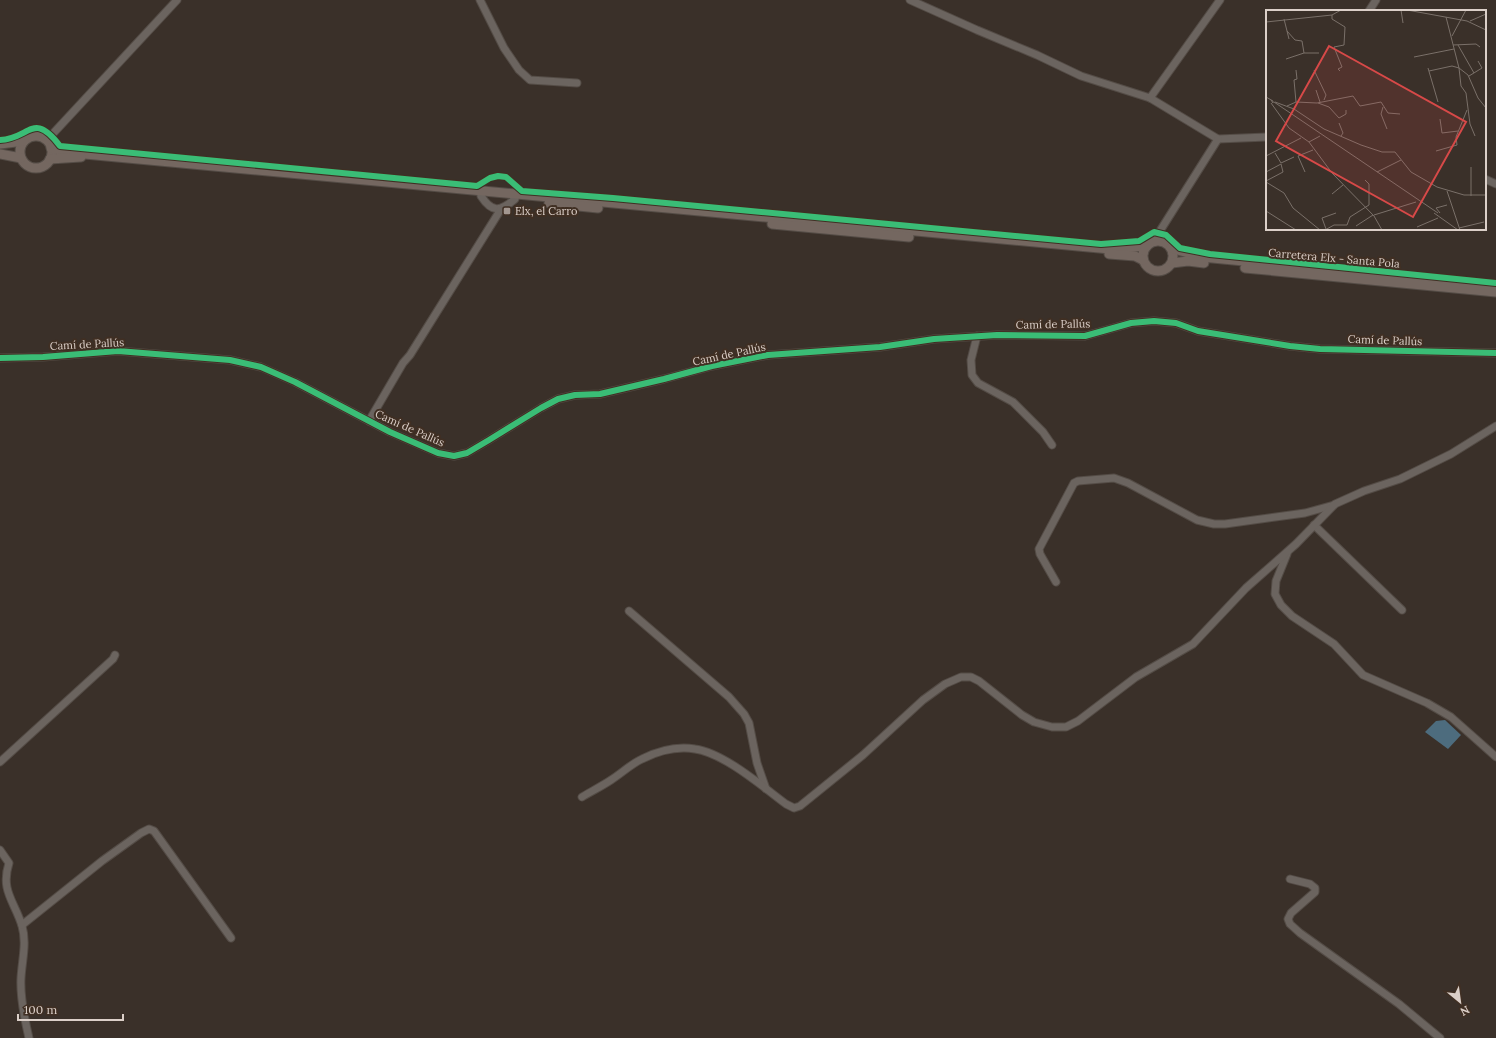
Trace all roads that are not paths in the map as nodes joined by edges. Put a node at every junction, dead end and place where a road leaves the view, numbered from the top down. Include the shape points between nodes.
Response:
1 (177, 0) edge
2 (480, 0) edge
3 (910, 0) edge
4 (1220, 0) edge
5 (1376, 0) edge
6 (1370, 10) edge
7 (577, 83) dead end
8 (1150, 98) junction
9 (1266, 137) edge
10 (1218, 139) junction
11 (24, 141) junction
12 (0, 144) edge
13 (49, 144) junction
14 (0, 154) edge
15 (21, 158) junction
16 (50, 159) junction
17 (1486, 179) edge
18 (1496, 184) edge
19 (481, 196) junction
20 (515, 199) junction
21 (501, 208) junction
22 (1161, 238) junction
23 (1150, 244) junction
24 (1171, 248) junction
25 (1143, 260) junction
26 (1172, 263) junction
27 (1496, 285) edge
28 (1496, 292) edge
29 (977, 336) junction
30 (1496, 353) edge
31 (0, 358) edge
32 (368, 421) junction
33 (1496, 426) edge
34 (1052, 445) dead end
35 (1335, 504) junction
36 (1314, 525) junction
37 (1289, 551) junction
38 (1056, 582) dead end
39 (1402, 610) dead end
40 (629, 611) dead end
41 (115, 655) dead end
42 (1496, 757) edge
43 (0, 762) edge
44 (767, 791) junction
45 (582, 796) dead end
46 (0, 850) edge
47 (1290, 879) dead end
48 (22, 925) junction
49 (231, 938) dead end
50 (29, 1038) edge
51 (1440, 1038) edge

1 - 13 street
2 - 7 street via 504,48 530,80
3 - 8 street via 1081,76
4 - 8 street
5 - 6 street
8 - 10 street
9 - 10 street
10 - 22 street via 1179,198
11 - 12 main road
11 - 13 main road via 35,136 43,138
11 - 15 main road via 20,150
13 - 16 main road via 52,154
13 - 23 main road via 82,154 1110,249
14 - 15 main road
15 - 16 main road via 24,163 35,168 41,167
16 - 19 main road via 81,157
17 - 18 street
19 - 20 main road
19 - 21 street via 488,206
20 - 21 street
20 - 25 main road via 1135,256
21 - 32 street
22 - 23 main road
22 - 24 main road
23 - 25 main road via 1144,250
24 - 26 main road via 1174,258
24 - 27 main road, Carretera Elx - Santa Pola via 1202,257
25 - 26 main road via 1148,268 1156,272 1166,270
26 - 28 main road, Carretera Elx - Santa Pola via 1188,261
29 - 30 street, Camí de Pallús via 1085,336 1131,323 1154,321 1176,323 1198,331 1320,349
29 - 32 street, Camí de Pallús via 880,347 768,355 600,394 575,395 558,399 467,453 454,456 438,453
29 - 34 street via 971,360 972,375 978,383 1012,402 1043,432
31 - 32 street, Camí de Pallús via 118,351 230,360 261,367 289,379
33 - 35 street via 1451,454 1400,479
35 - 36 street
35 - 38 street via 1305,513 1214,524 1197,520 1128,482 1114,478 1078,481 1074,483 1039,549
36 - 37 street
36 - 39 street
37 - 42 street via 1276,581 1275,594 1292,616 1334,644 1363,675 1427,703 1451,717
37 - 44 street via 1246,588 1193,644 1147,669 1078,721 1066,727 1052,727 1034,722 979,681 971,677 961,677 923,700 868,751 800,806 794,808
40 - 44 street via 744,714
41 - 43 street
44 - 45 street via 718,757 696,749 676,748 656,752 641,759 610,781
46 - 48 street via 9,863 5,873 6,884
47 - 51 street via 1310,884 1315,888 1314,892 1291,913 1288,919 1290,924 1399,1004
48 - 49 street via 102,861 149,829 154,831
48 - 50 street via 24,939 21,978

